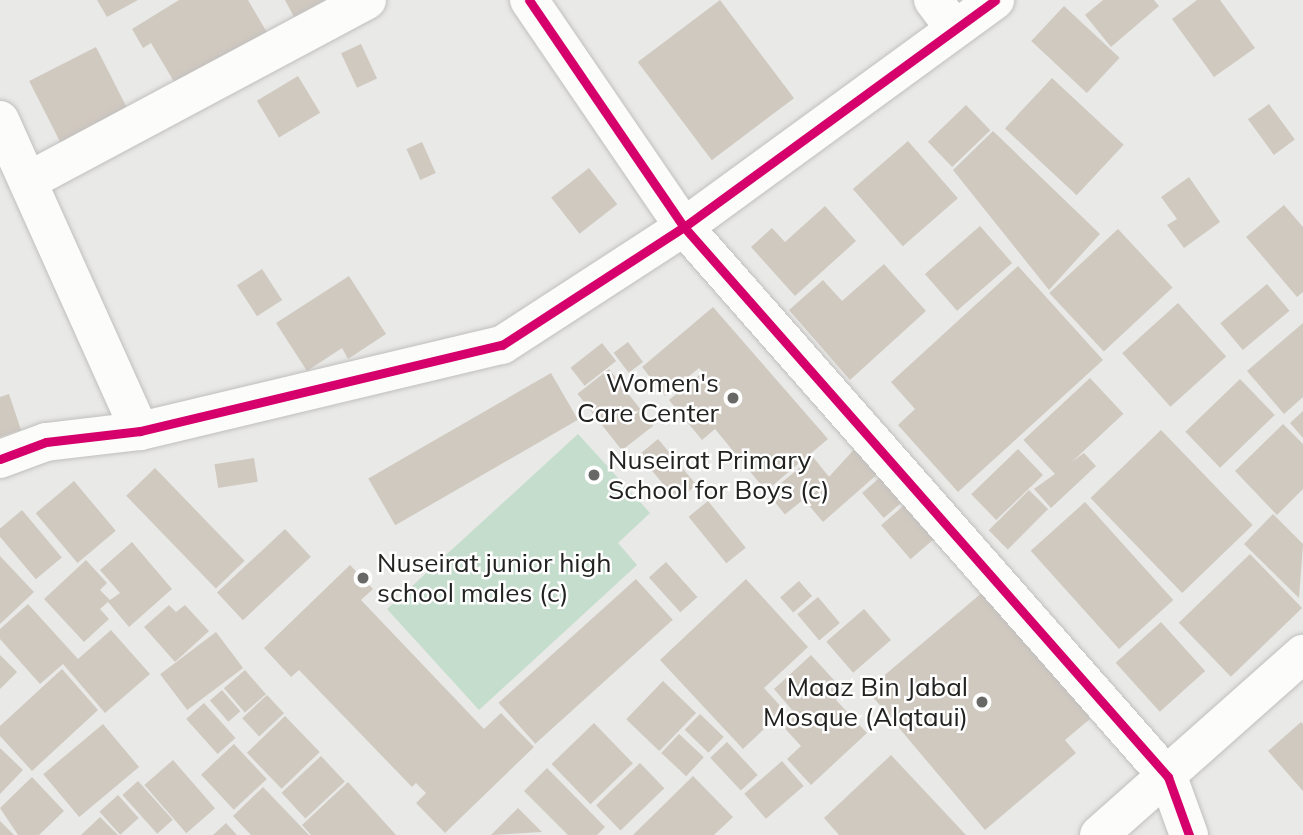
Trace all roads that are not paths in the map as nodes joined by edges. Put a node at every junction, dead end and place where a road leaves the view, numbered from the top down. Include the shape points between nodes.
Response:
1 (367, 0) edge
2 (529, 0) edge
3 (995, 0) edge
4 (944, 15) edge
5 (0, 120) edge
6 (30, 180) junction
7 (684, 227) junction
8 (140, 431) junction
9 (0, 460) edge
10 (1303, 654) edge
11 (1168, 777) junction
12 (1099, 835) edge
13 (1189, 835) edge

1 - 6 street
2 - 7 street
3 - 4 street
4 - 7 street
5 - 6 street
6 - 8 street
7 - 8 street via 502,345
7 - 11 street
8 - 9 street via 46,442
10 - 11 street
11 - 12 street
11 - 13 street

